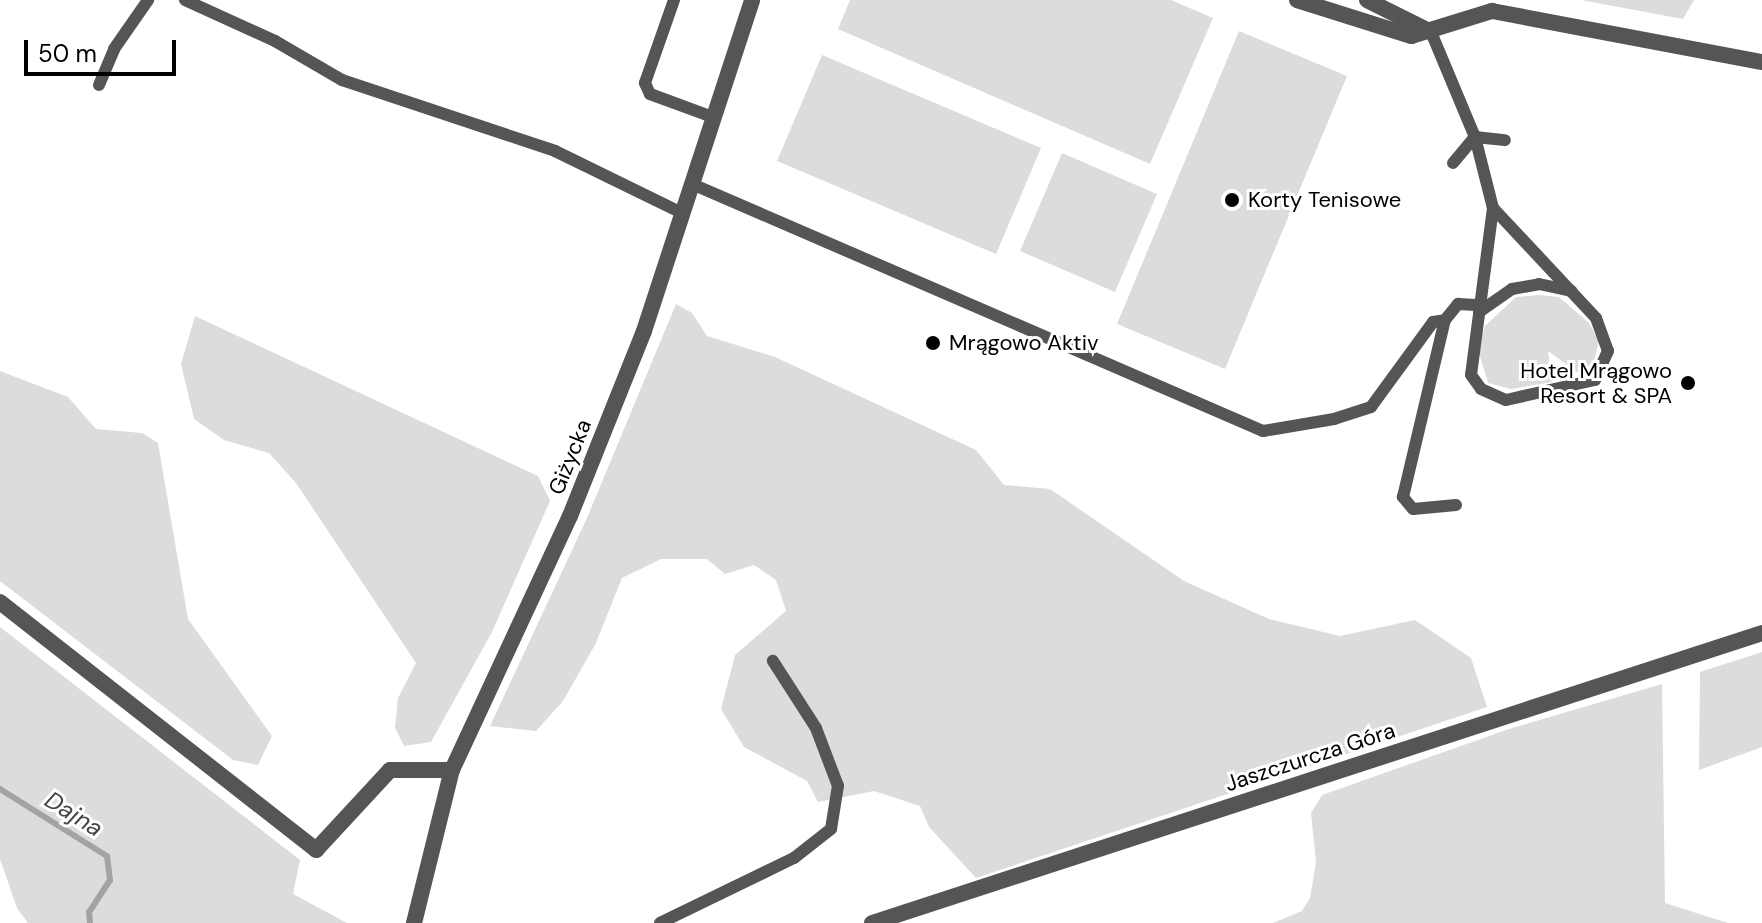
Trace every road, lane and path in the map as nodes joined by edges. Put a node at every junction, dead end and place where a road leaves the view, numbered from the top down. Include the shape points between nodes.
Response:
1 (148, 0) edge
2 (185, 0) edge
3 (674, 0) edge
4 (752, 0) edge
5 (1297, 0) edge
6 (1367, 0) edge
7 (1431, 32) junction
8 (1762, 62) edge
9 (99, 85) dead end
10 (713, 117) junction
11 (1475, 137) junction
12 (1505, 140) dead end
13 (1453, 163) dead end
14 (692, 184) junction
15 (1493, 208) junction
16 (682, 213) junction
17 (1571, 291) junction
18 (1480, 308) junction
19 (1445, 320) junction
20 (1456, 505) dead end
21 (0, 602) edge
22 (1762, 633) edge
23 (773, 661) dead end
24 (452, 770) junction
25 (414, 923) edge
26 (660, 923) edge
27 (872, 923) edge

1 - 9 lane via 114,49
2 - 16 lane via 275,41 342,80 555,151
3 - 10 lane via 645,83 650,94
4 - 10 street, Giżycka
5 - 7 street via 1411,36
6 - 7 street
7 - 8 street via 1492,11
7 - 11 lane
10 - 14 street, Giżycka
11 - 12 lane
11 - 13 lane
11 - 15 lane
14 - 16 street, Giżycka
14 - 19 lane via 1263,431 1371,407 1433,322
15 - 17 lane
15 - 18 lane
16 - 24 street, Giżycka via 644,331 570,516
17 - 18 lane via 1539,284 1512,289
17 - 18 lane via 1585,301 1605,335 1608,351 1595,380 1493,398 1471,375
18 - 19 lane via 1458,304
19 - 20 lane via 1403,497 1413,509
21 - 24 street via 316,850 390,770
22 - 27 street, Jaszczurcza Góra
23 - 26 lane via 816,728 838,786 831,829 794,858
24 - 25 street, Giżycka

